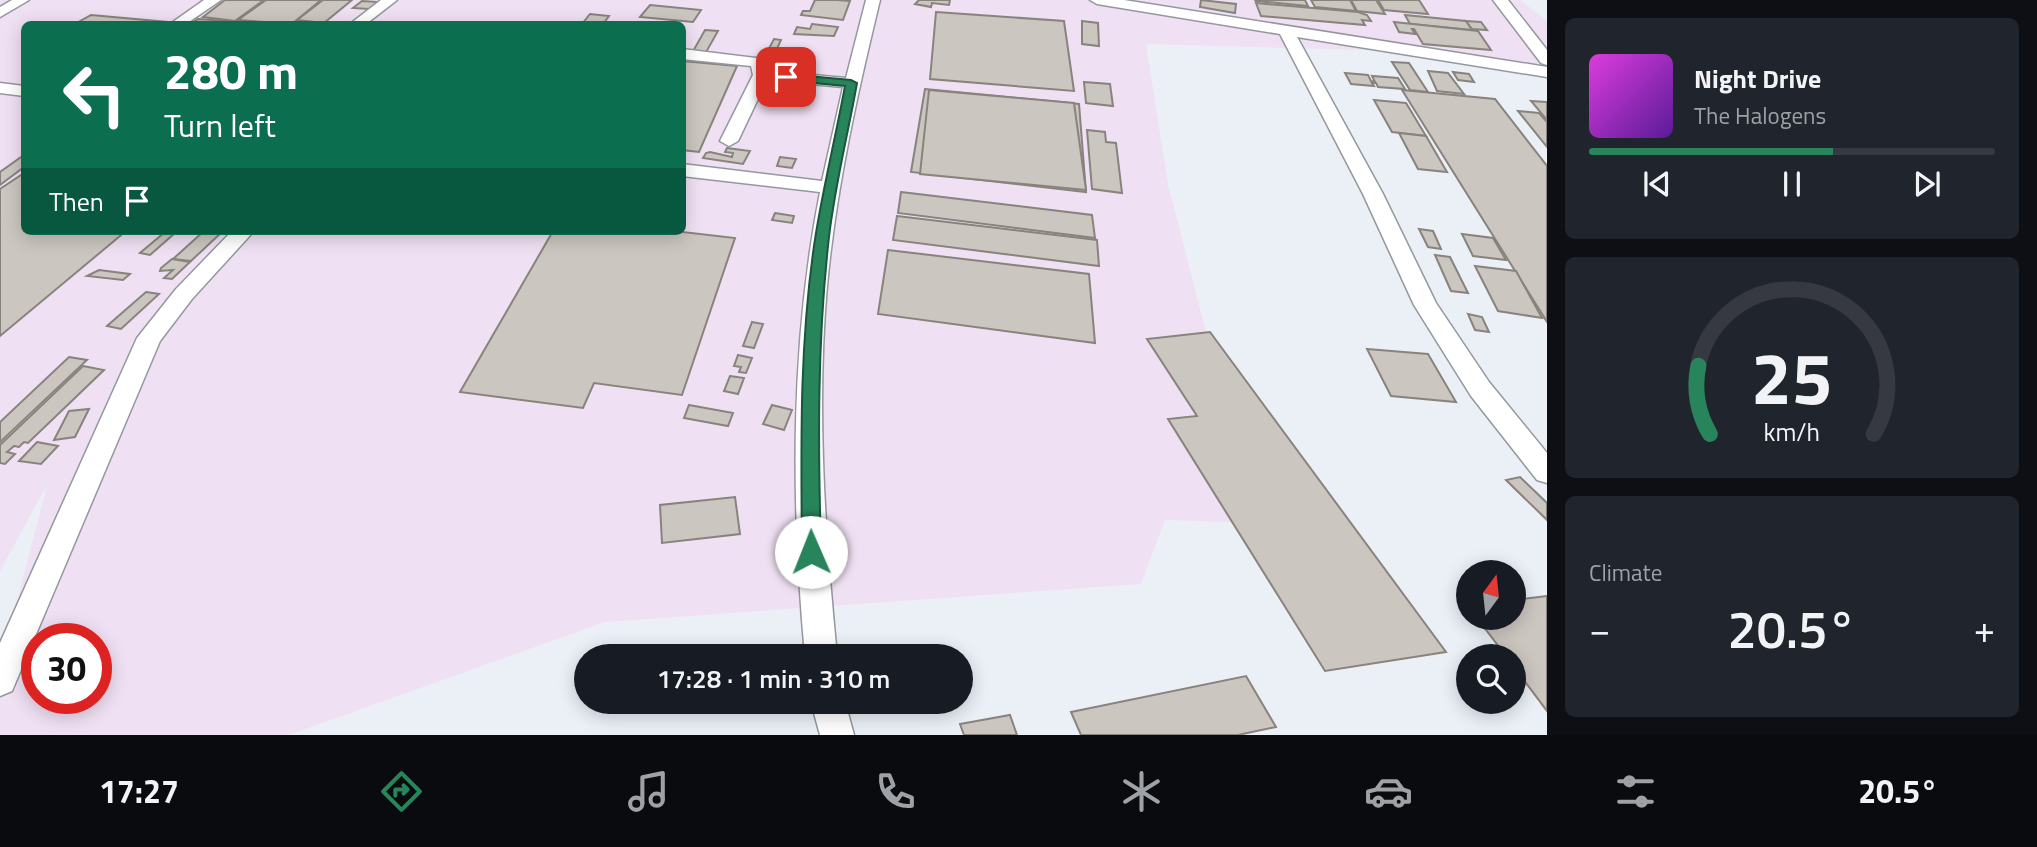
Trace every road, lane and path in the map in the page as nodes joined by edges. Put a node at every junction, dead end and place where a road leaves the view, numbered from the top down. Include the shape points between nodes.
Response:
1 (22, 0) edge
2 (214, 0) edge
3 (390, 0) edge
4 (873, 0) edge
5 (1097, 0) edge
6 (1501, 0) edge
7 (0, 13) edge
8 (182, 21) edge
9 (361, 21) edge
10 (1286, 31) junction
11 (686, 55) edge
12 (1543, 55) edge
13 (759, 69) junction
14 (1547, 72) edge
15 (854, 75) junction
16 (0, 89) edge
17 (21, 92) edge
18 (729, 141) dead end
19 (686, 170) edge
20 (832, 188) junction
21 (240, 235) edge
22 (1547, 472) edge
23 (820, 644) edge
24 (0, 680) edge
25 (831, 714) edge
26 (837, 735) edge

1 - 7 street
2 - 8 street
3 - 9 street
4 - 15 street
5 - 10 street
6 - 12 street
10 - 14 street
10 - 22 street via 1373,194 1424,305 1480,389
11 - 13 street
13 - 15 street
13 - 18 street
15 - 20 street
16 - 17 street
19 - 20 street
20 - 23 street via 817,284 809,405 811,552
21 - 24 street via 149,338
25 - 26 street

